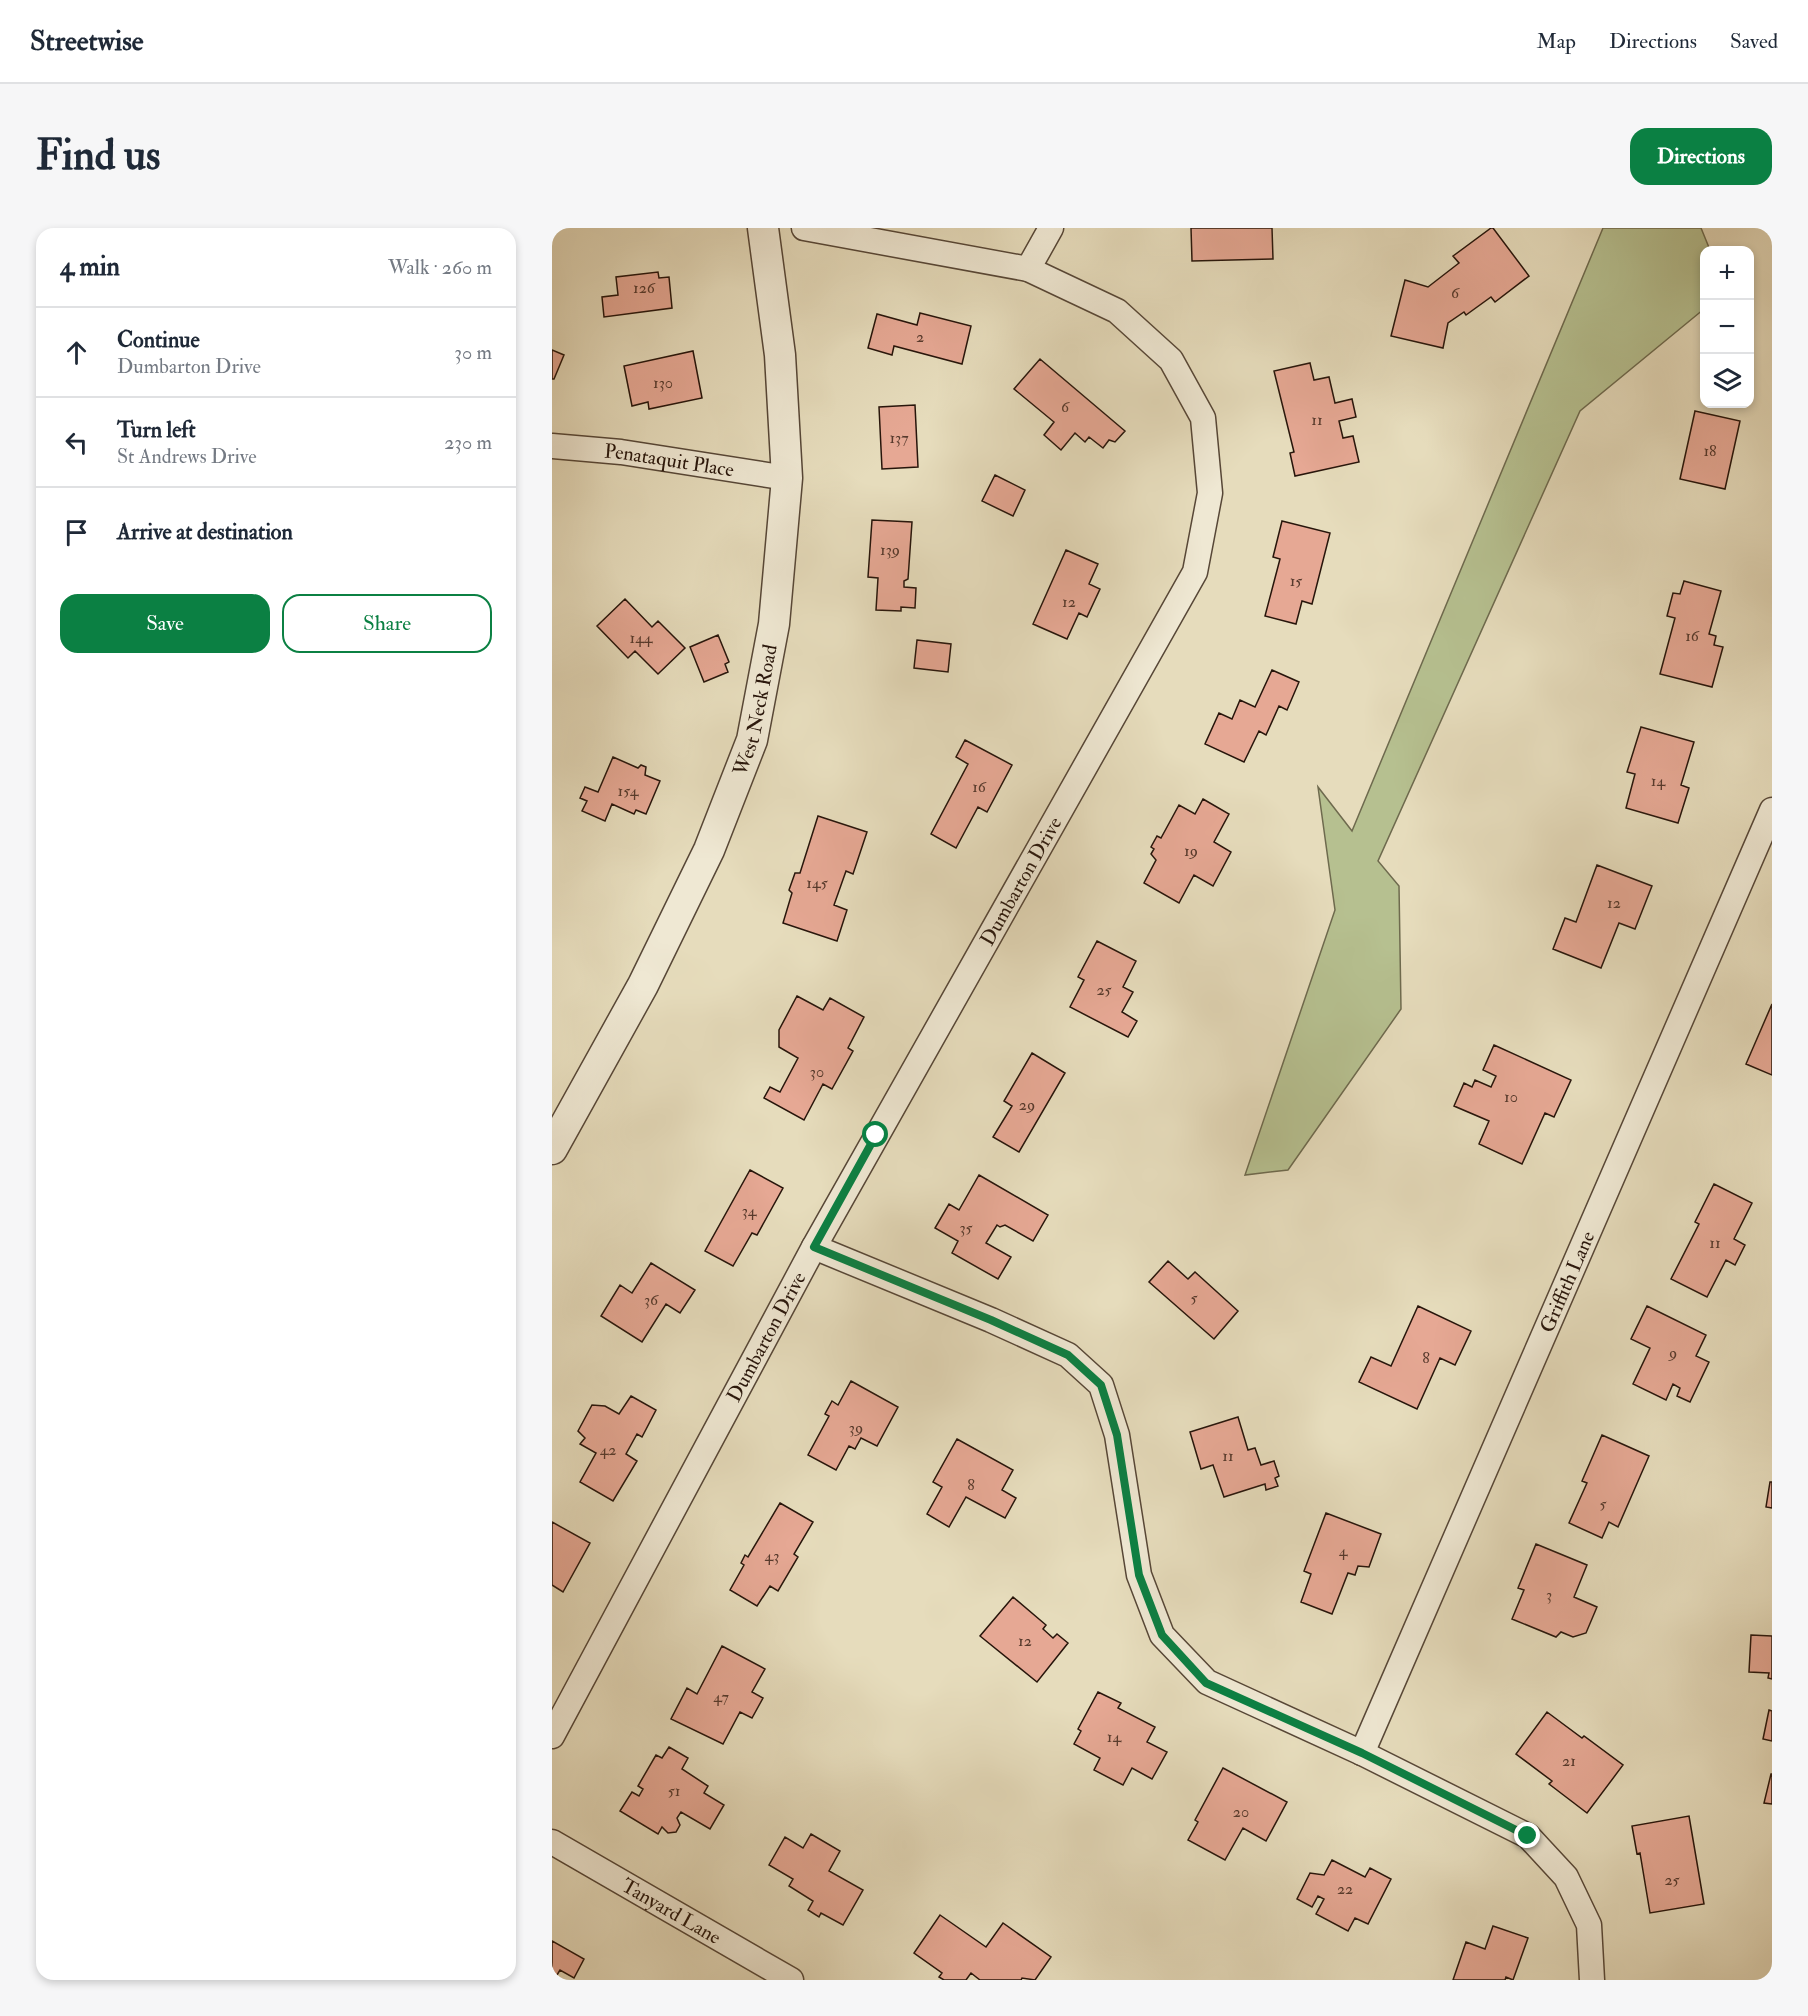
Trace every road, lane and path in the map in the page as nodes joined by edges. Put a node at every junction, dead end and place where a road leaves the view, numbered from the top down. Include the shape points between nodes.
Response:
1 (763, 228) edge
2 (804, 228) edge
3 (1051, 228) edge
4 (1028, 269) junction
5 (552, 446) edge
6 (787, 478) junction
7 (1772, 810) edge
8 (556, 1131) edge
9 (814, 1247) junction
10 (552, 1736) edge
11 (1362, 1753) junction
12 (552, 1842) edge
13 (791, 1980) edge
14 (1592, 1980) edge

1 - 6 street, West Neck Road via 780,355
2 - 4 street, Dumbarton Drive
3 - 4 street
4 - 9 street, Dumbarton Drive via 1117,311 1171,360 1203,418 1210,493 1195,572
5 - 6 street, Penataquit Place via 621,452
6 - 8 street, West Neck Road via 774,624 752,740 709,850 644,985
7 - 11 street, Griffith Lane
9 - 10 street, Dumbarton Drive
9 - 11 street via 1068,1355 1101,1385 1117,1435 1139,1575 1162,1635 1206,1683
11 - 14 street via 1528,1836 1566,1877 1589,1925
12 - 13 street, Tanyard Lane

